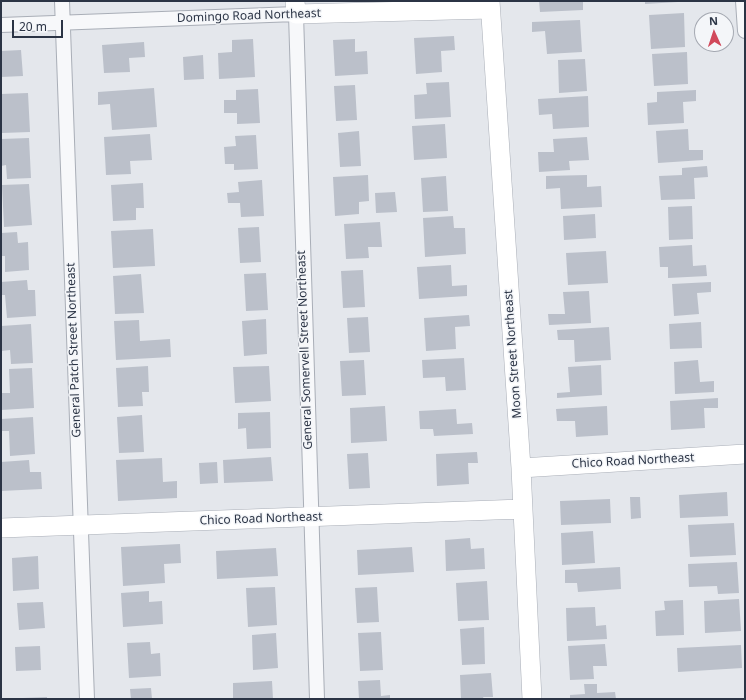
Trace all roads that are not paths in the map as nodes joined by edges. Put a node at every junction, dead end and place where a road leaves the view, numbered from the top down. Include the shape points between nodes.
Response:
1 (62, 1) edge
2 (743, 1) edge
3 (490, 5) edge
4 (296, 8) edge
5 (63, 22) junction
6 (1, 25) edge
7 (745, 30) edge
8 (745, 454) edge
9 (521, 468) junction
10 (522, 509) junction
11 (310, 517) junction
12 (80, 525) junction
13 (1, 528) edge
14 (87, 699) edge
15 (316, 699) edge
16 (532, 699) edge

1 - 5 street, General Patch Street Northeast
2 - 7 street
3 - 4 street, Domingo Road Northeast
3 - 9 street, Moon Street Northeast
4 - 5 street, Domingo Road Northeast
4 - 11 street, General Somervell Street Northeast
5 - 6 street, Domingo Road Northeast
5 - 12 street, General Patch Street Northeast
8 - 9 street, Chico Road Northeast
9 - 10 street, Moon Street Northeast
10 - 11 street, Chico Road Northeast
10 - 16 street, Moon Street Northeast
11 - 12 street, Chico Road Northeast
11 - 15 street, General Somervell Street Northeast
12 - 13 street, Chico Road Northeast
12 - 14 street, General Patch Street Northeast

